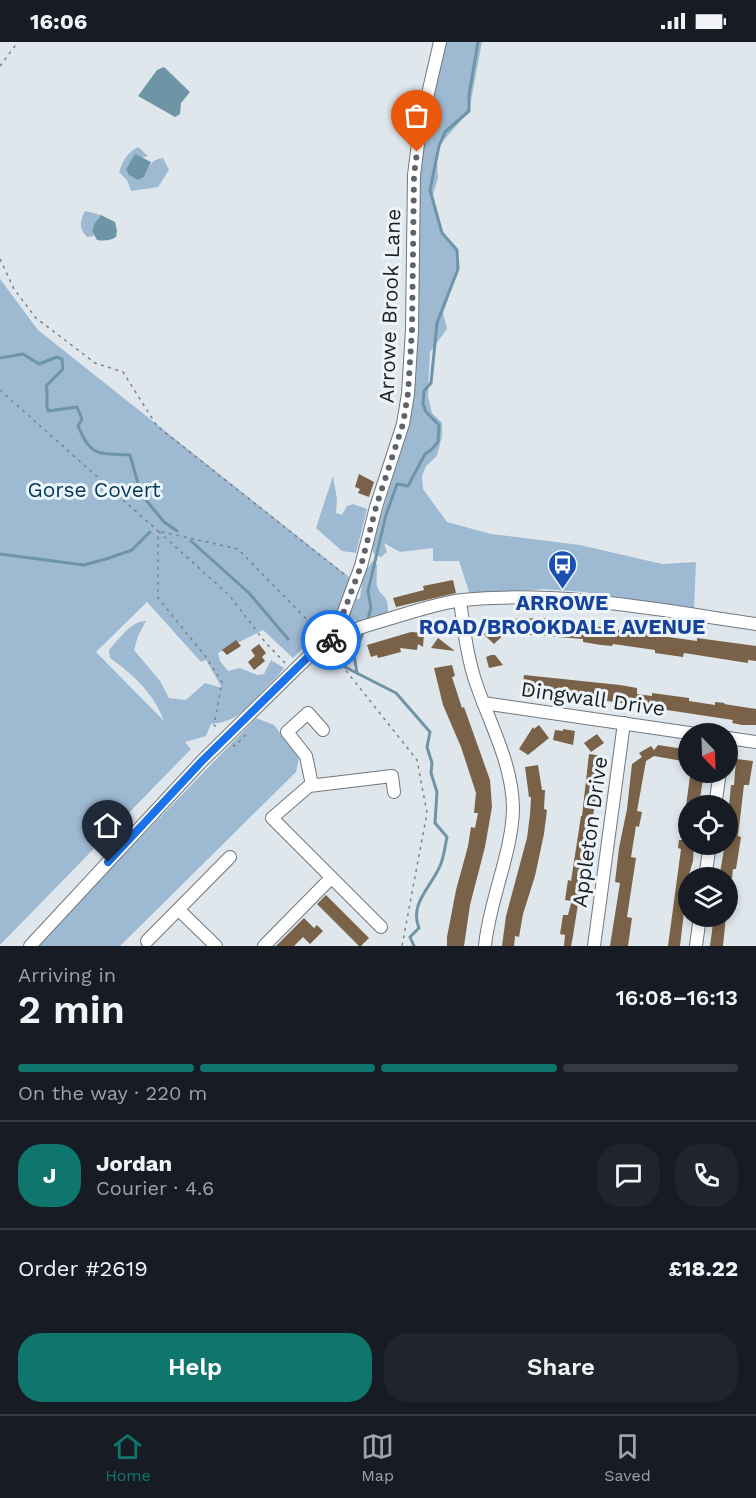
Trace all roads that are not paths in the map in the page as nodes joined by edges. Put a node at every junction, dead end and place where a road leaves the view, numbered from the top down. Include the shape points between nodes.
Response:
1 (440, 42) edge
2 (460, 601) junction
3 (756, 624) edge
4 (332, 642) junction
5 (483, 703) junction
6 (624, 723) junction
7 (323, 730) dead end
8 (678, 731) edge
9 (738, 739) edge
10 (756, 742) edge
11 (312, 785) junction
12 (394, 792) dead end
13 (230, 857) dead end
14 (331, 878) junction
15 (179, 910) junction
16 (381, 927) dead end
17 (699, 927) edge
18 (147, 941) dead end
19 (30, 946) edge
20 (216, 946) edge
21 (264, 946) edge
22 (485, 946) edge
23 (594, 946) edge
24 (696, 946) edge

1 - 4 street, Arrowe Brook Lane via 420,128 414,175 412,330 403,424 355,582
2 - 3 street via 521,597 581,600
2 - 4 street via 359,627
2 - 5 street via 468,654
4 - 19 street via 316,650 202,761
5 - 6 street, Dingwall Drive
5 - 22 street via 508,769 513,810
6 - 8 street, Dingwall Drive
6 - 23 street, Appleton Drive
7 - 11 street via 308,712 287,732 306,756
9 - 10 street
11 - 12 street via 392,776
11 - 14 street via 272,818
13 - 15 street
14 - 16 street
14 - 21 street
15 - 18 street
15 - 20 street
17 - 24 street

